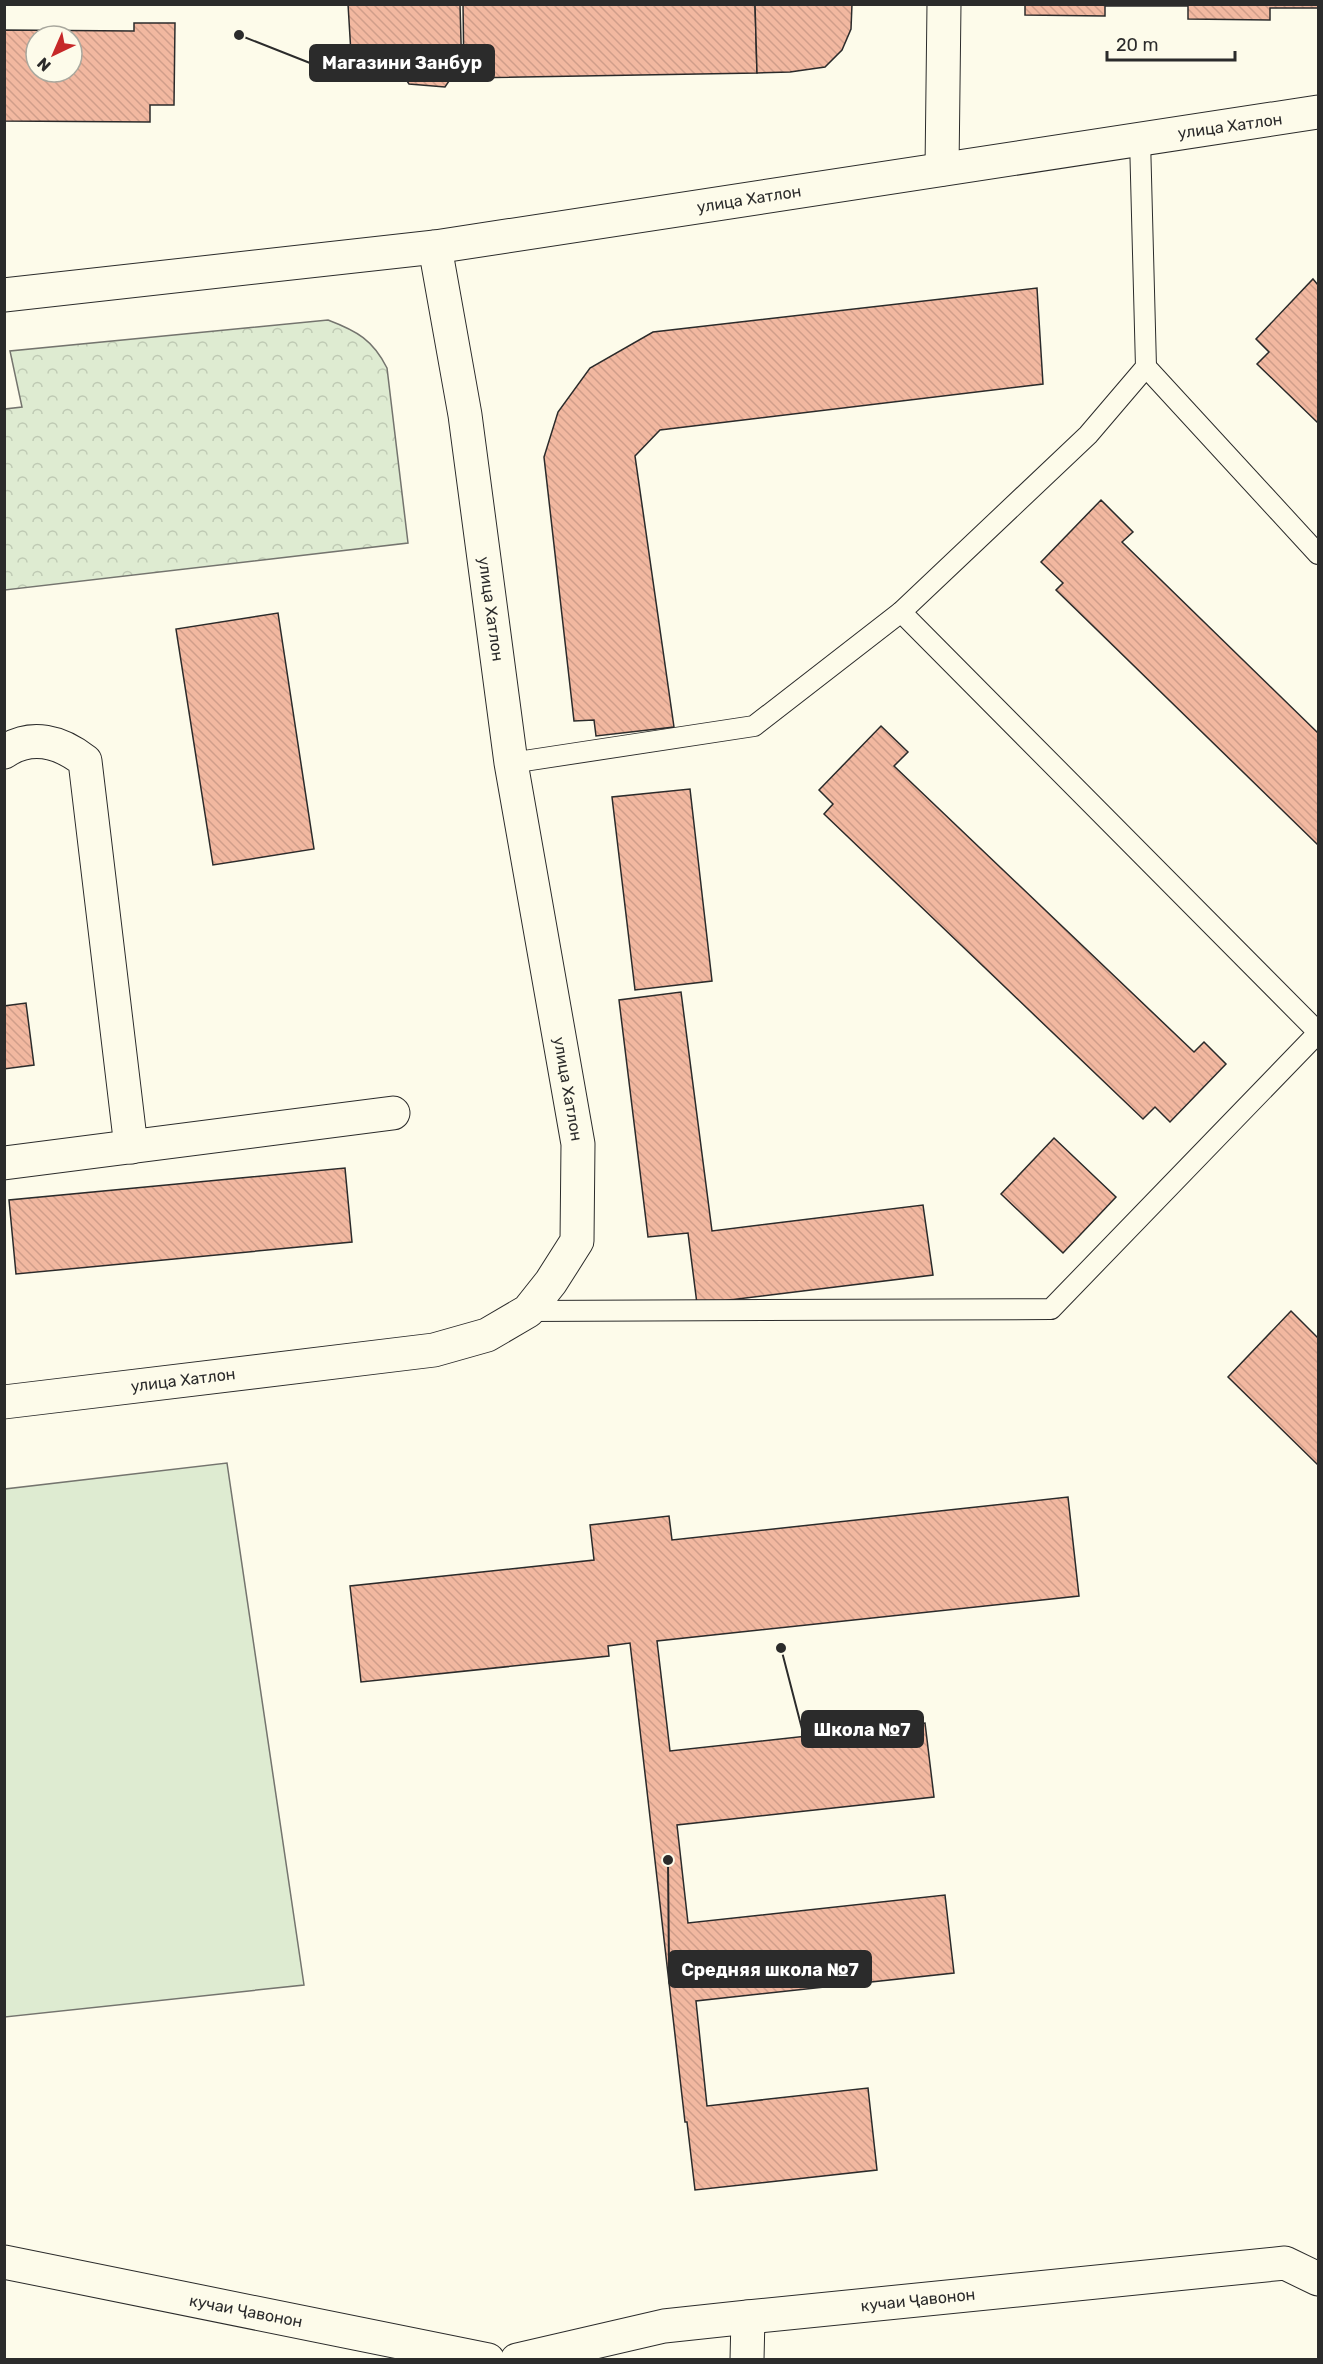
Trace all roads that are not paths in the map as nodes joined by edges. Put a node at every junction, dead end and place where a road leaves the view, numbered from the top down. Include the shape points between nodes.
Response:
1 (944, 4) edge
2 (1318, 112) edge
3 (1140, 139) junction
4 (942, 169) junction
5 (435, 247) junction
6 (4, 295) edge
7 (1146, 367) junction
8 (1318, 554) edge
9 (900, 612) junction
10 (4, 752) edge
11 (511, 763) junction
12 (1318, 1032) edge
13 (393, 1113) dead end
14 (131, 1147) junction
15 (4, 1163) edge
16 (528, 1311) junction
17 (4, 1402) edge
18 (4, 2262) edge
19 (1318, 2279) edge
20 (748, 2317) junction
21 (488, 2360) edge
22 (517, 2360) edge
23 (747, 2360) edge

1 - 4 street
2 - 3 street, улица Хатлон
3 - 4 street, улица Хатлон
3 - 7 lane
4 - 5 street, улица Хатлон
5 - 6 street
5 - 11 street, улица Хатлон via 465,416
7 - 8 lane
7 - 9 lane via 1088,435
9 - 11 lane via 754,726
9 - 12 lane
10 - 14 street via 32,742 55,742 85,761
11 - 16 street, улица Хатлон via 578,1144 577,1241
12 - 16 lane via 1051,1309
13 - 14 street
14 - 15 street
16 - 17 street, улица Хатлон via 487,1335 434,1350
18 - 21 street, кучаи Ҷавонон
19 - 20 street, кучаи Ҷавонон via 1285,2264
20 - 22 street, кучаи Ҷавонон via 664,2326
20 - 23 street

